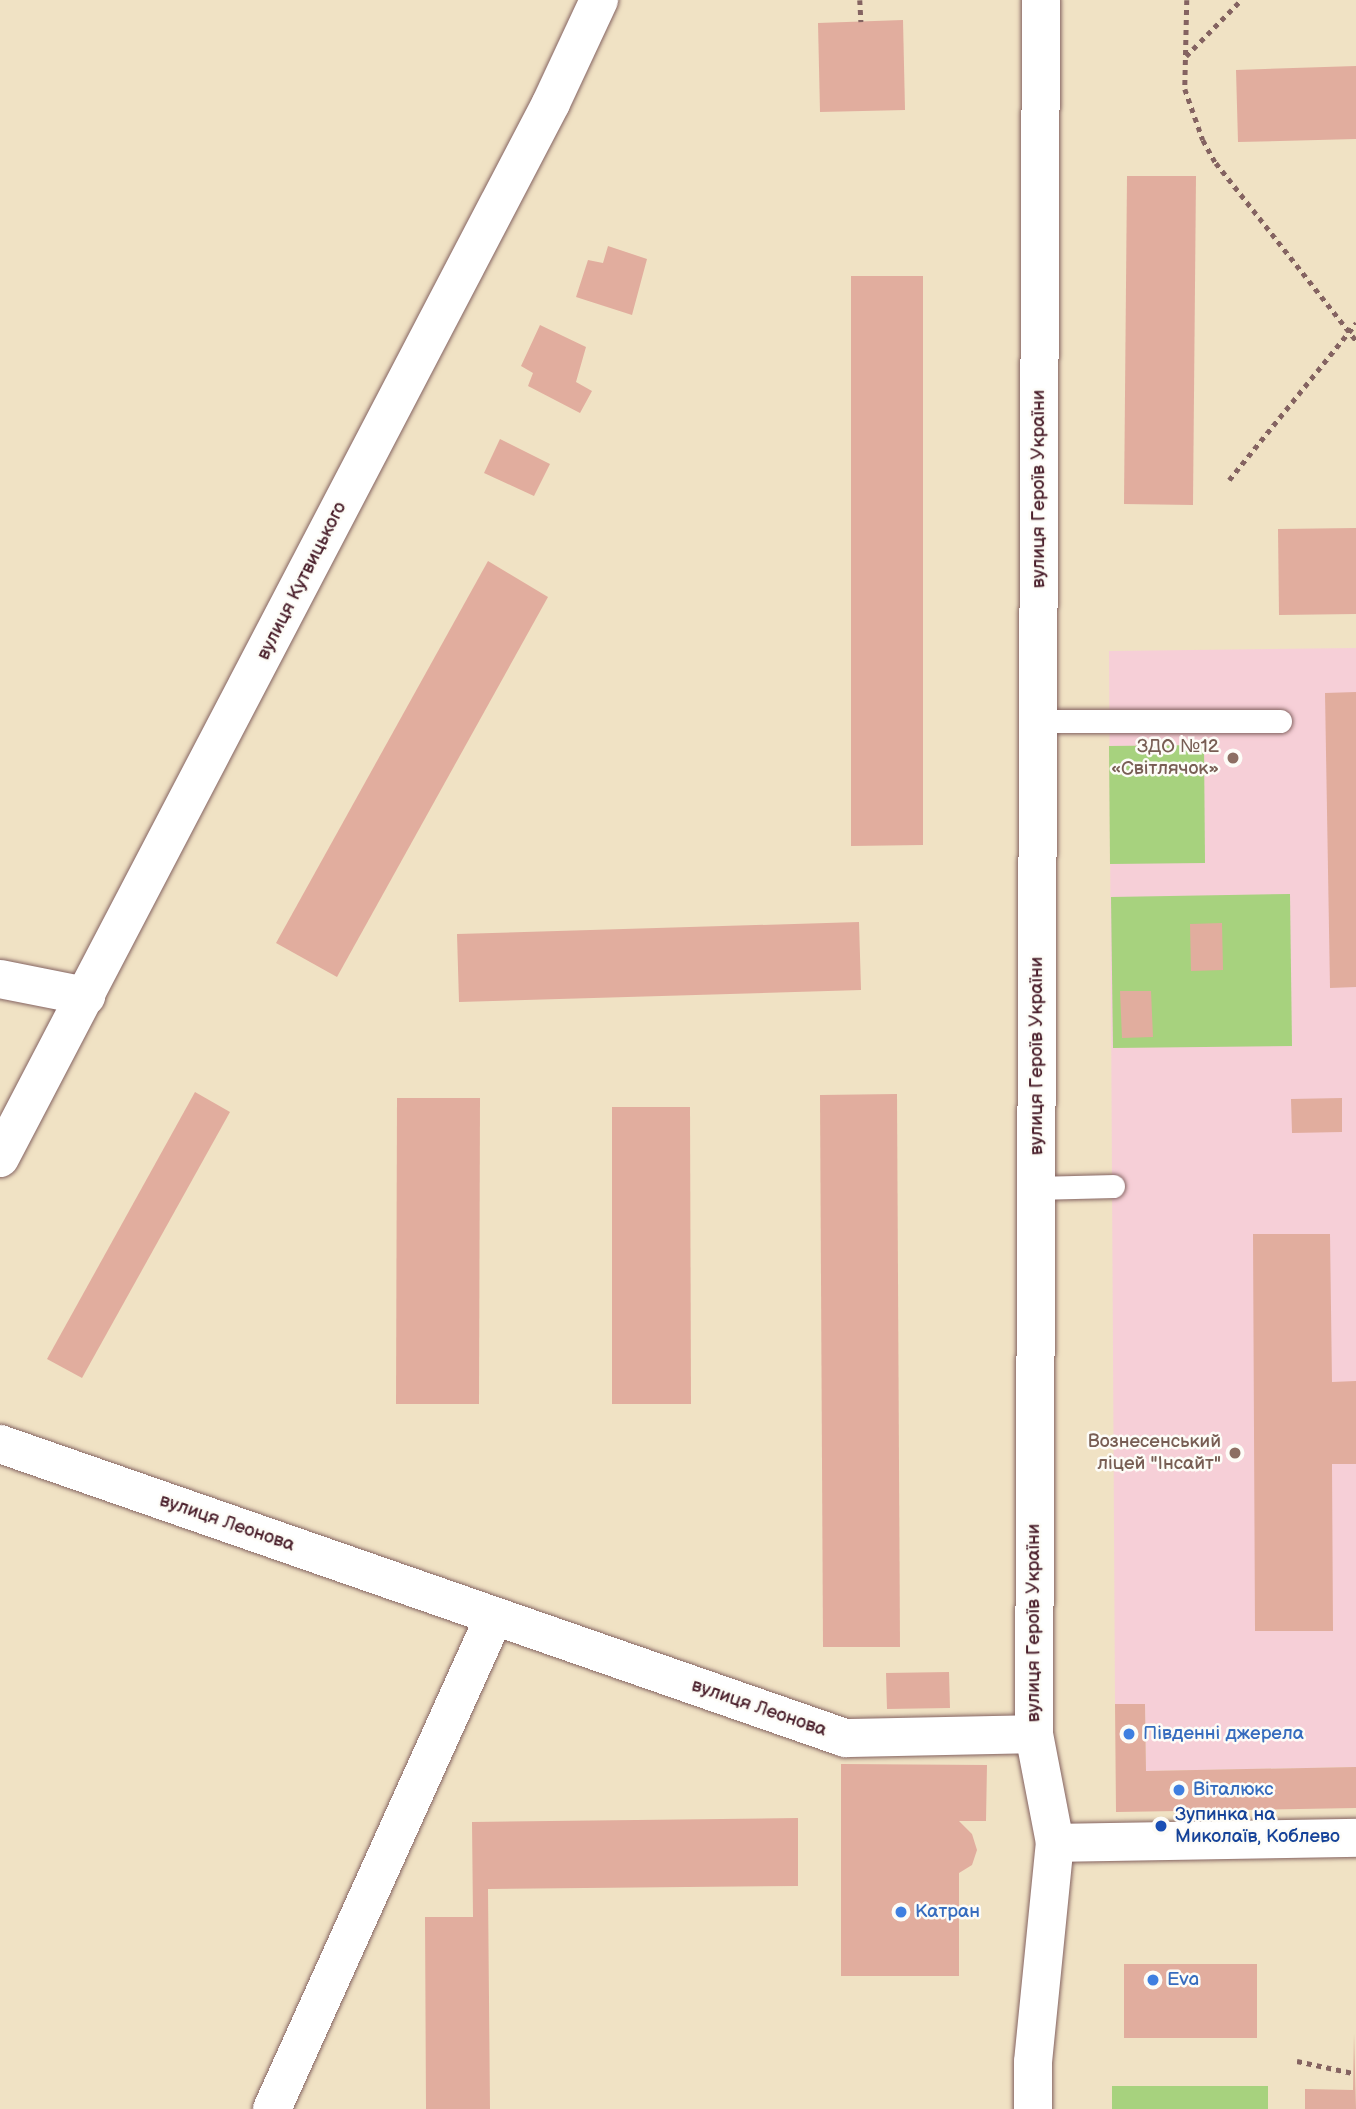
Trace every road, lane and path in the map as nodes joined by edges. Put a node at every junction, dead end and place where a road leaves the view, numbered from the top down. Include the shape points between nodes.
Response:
1 (567, 0) edge
2 (599, 0) edge
3 (860, 0) edge
4 (1041, 0) edge
5 (1187, 0) edge
6 (1241, 0) edge
7 (860, 22) dead end
8 (1186, 56) junction
9 (551, 103) junction
10 (1356, 323) edge
11 (1349, 331) junction
12 (1356, 340) edge
13 (1229, 480) dead end
14 (1039, 721) junction
15 (1280, 721) dead end
16 (0, 979) edge
17 (86, 996) junction
18 (0, 1158) edge
19 (1113, 1186) dead end
20 (1036, 1188) junction
21 (0, 1444) edge
22 (494, 1617) junction
23 (1034, 1734) junction
24 (1356, 1838) edge
25 (1055, 1843) junction
26 (1297, 2062) dead end
27 (1353, 2073) dead end
28 (272, 2109) edge
29 (1033, 2109) edge

1 - 9 street
2 - 9 street, вулиця Кутвицького
3 - 7 path
4 - 14 street, вулиця Героїв України
5 - 8 path
6 - 8 path
8 - 11 path via 1185,89 1191,115 1216,163
9 - 17 street, вулиця Кутвицького
10 - 11 path
11 - 12 path
11 - 13 path
14 - 15 lane
14 - 20 street, вулиця Героїв України
16 - 17 street
17 - 18 street, вулиця Кутвицького
19 - 20 lane
20 - 23 street, вулиця Героїв України
21 - 22 street, вулиця Леонова
22 - 23 street, вулиця Леонова via 845,1738
22 - 28 street
23 - 25 street, вулиця Героїв України
24 - 25 street
25 - 29 street, вулиця Героїв України via 1033,2062
26 - 27 path

